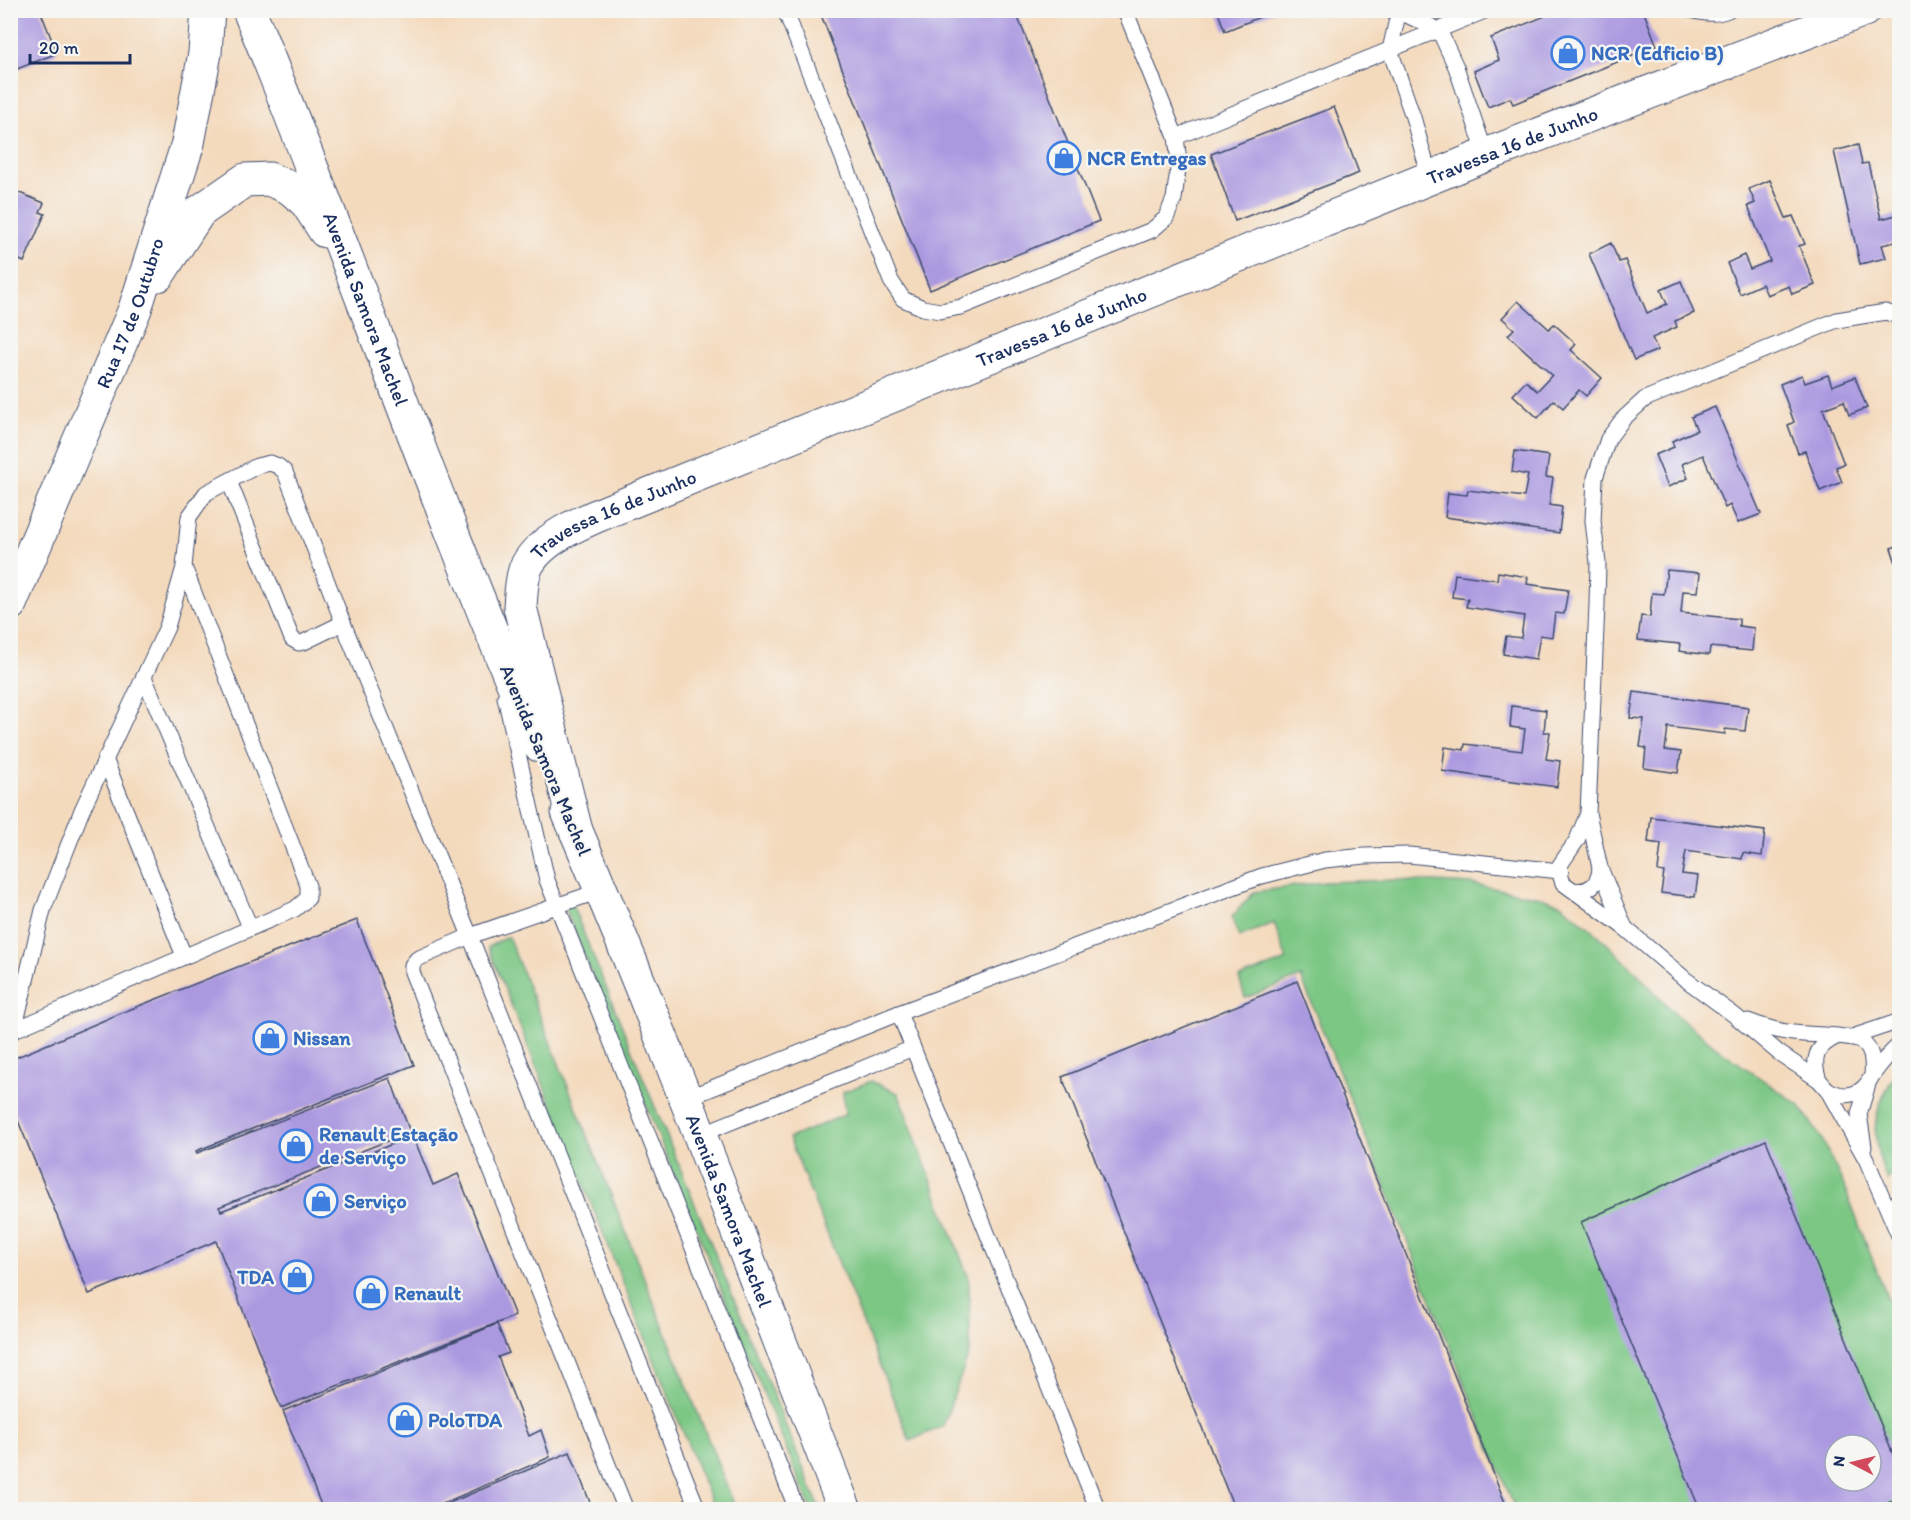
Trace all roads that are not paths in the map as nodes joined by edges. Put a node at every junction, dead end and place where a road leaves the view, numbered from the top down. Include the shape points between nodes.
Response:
1 (208, 10) edge
2 (249, 10) edge
3 (785, 10) edge
4 (1125, 10) edge
5 (1487, 10) edge
6 (1692, 10) edge
7 (1728, 10) edge
8 (1864, 10) edge
9 (1400, 11) edge
10 (1439, 30) junction
11 (1390, 50) junction
12 (1176, 137) junction
13 (1486, 155) junction
14 (1430, 178) junction
15 (354, 276) junction
16 (135, 309) junction
17 (1899, 317) edge
18 (229, 481) junction
19 (184, 567) junction
20 (10, 604) edge
21 (343, 622) junction
22 (488, 627) junction
23 (144, 677) junction
24 (105, 759) junction
25 (1588, 813) junction
26 (576, 831) junction
27 (1567, 856) junction
28 (1599, 865) junction
29 (1560, 871) junction
30 (602, 890) junction
31 (1573, 890) junction
32 (557, 906) junction
33 (250, 927) junction
34 (1625, 928) junction
35 (470, 936) junction
36 (184, 956) junction
37 (898, 1013) junction
38 (1734, 1015) junction
39 (1899, 1021) edge
40 (12, 1032) edge
41 (1836, 1037) junction
42 (1852, 1037) junction
43 (1899, 1044) edge
44 (913, 1048) junction
45 (1870, 1079) junction
46 (1823, 1085) junction
47 (685, 1099) junction
48 (699, 1135) junction
49 (1866, 1159) junction
50 (1899, 1238) edge
51 (626, 1509) edge
52 (698, 1509) edge
53 (796, 1509) edge
54 (845, 1509) edge
55 (1098, 1509) edge

1 - 16 main road, Rua 17 de Outubro via 205,53 188,143
2 - 15 main road, Avenida Samora Machel
3 - 12 lane via 891,281 903,299 923,308 940,311 961,307 1152,230 1166,218 1174,199 1179,162
4 - 12 lane
5 - 10 lane
6 - 7 lane via 1704,14
8 - 13 main road, Travessa 16 de Junho
9 - 10 lane
9 - 11 lane
10 - 11 lane
10 - 13 lane
11 - 12 lane
11 - 14 lane
13 - 14 main road, Travessa 16 de Junho
14 - 26 main road, Travessa 16 de Junho via 640,498 578,525 544,545 525,570 520,607
15 - 16 main road via 298,195 269,179 245,180 199,213
15 - 22 main road, Avenida Samora Machel
16 - 20 main road, Rua 17 de Outubro
17 - 25 lane via 1886,312 1837,320 1645,399 1608,440 1595,478 1593,521 1598,563
18 - 19 lane via 206,493 189,517
18 - 21 lane via 270,463 285,472
18 - 21 lane via 292,639 304,642
19 - 23 lane via 167,627
19 - 33 lane via 308,886 304,903
21 - 35 lane
22 - 26 main road, Avenida Samora Machel
22 - 32 lane via 547,880
23 - 24 lane
23 - 33 lane
24 - 36 lane
24 - 40 lane via 43,910
25 - 27 lane
25 - 28 lane
26 - 30 main road, Avenida Samora Machel
27 - 28 lane via 1583,851
27 - 29 lane
28 - 31 lane via 1599,875 1592,887 1586,891
28 - 34 lane
29 - 31 lane via 1563,883
29 - 37 lane via 1409,855 1325,860 1262,876
30 - 32 lane
30 - 47 main road, Avenida Samora Machel
31 - 34 lane
32 - 35 lane
32 - 53 lane
33 - 36 lane
34 - 38 lane
35 - 51 lane via 417,959 412,965 414,978
35 - 52 lane
36 - 40 lane
37 - 44 lane
37 - 47 lane
38 - 41 lane via 1765,1028
38 - 46 lane
39 - 42 lane
41 - 42 lane
41 - 46 lane via 1826,1042 1815,1058
42 - 45 lane via 1869,1050 1873,1060
43 - 45 lane
44 - 48 lane
44 - 55 lane
45 - 46 lane via 1861,1091 1851,1094 1841,1095
45 - 49 lane via 1859,1114
46 - 49 lane
47 - 48 main road, Avenida Samora Machel
48 - 54 main road, Avenida Samora Machel
49 - 50 lane

